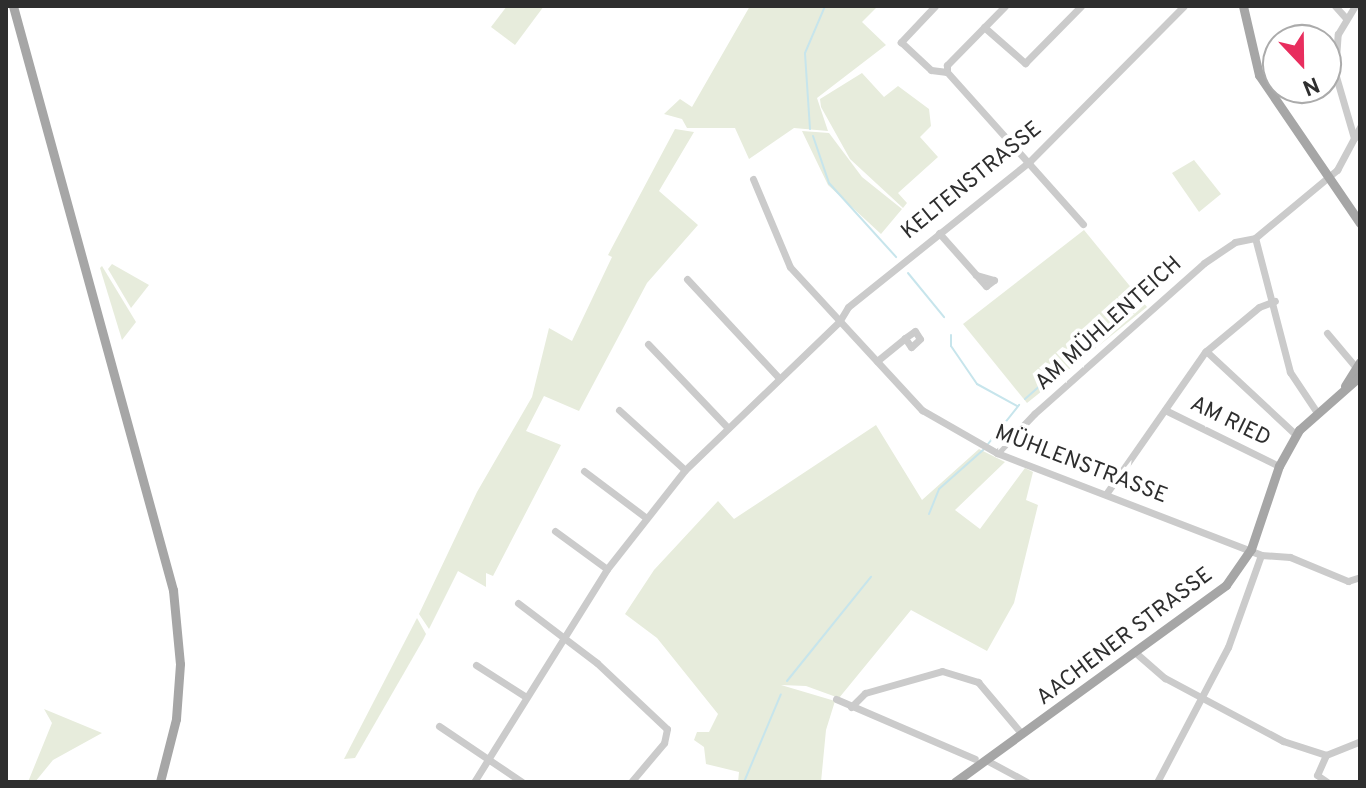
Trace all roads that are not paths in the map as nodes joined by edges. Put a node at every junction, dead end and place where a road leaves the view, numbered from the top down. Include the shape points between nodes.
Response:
1 (13, 6) edge
2 (935, 6) edge
3 (1005, 6) edge
4 (1081, 6) edge
5 (1184, 6) edge
6 (1243, 6) edge
7 (1335, 6) edge
8 (1355, 6) edge
9 (1345, 17) junction
10 (984, 27) junction
11 (947, 72) junction
12 (1360, 127) edge
13 (1354, 138) junction
14 (1030, 161) junction
15 (1329, 175) junction
16 (753, 179) dead end
17 (1360, 223) edge
18 (1083, 224) dead end
19 (939, 233) junction
20 (1255, 238) junction
21 (976, 275) dead end
22 (687, 279) dead end
23 (1275, 301) junction
24 (839, 322) junction
25 (1327, 333) dead end
26 (905, 338) dead end
27 (648, 344) dead end
28 (1206, 351) junction
29 (877, 361) junction
30 (1359, 370) edge
31 (779, 378) junction
32 (619, 410) dead end
33 (1165, 410) junction
34 (1316, 411) junction
35 (727, 427) junction
36 (1296, 435) junction
37 (994, 452) junction
38 (1279, 466) junction
39 (685, 470) junction
40 (584, 471) dead end
41 (1106, 494) junction
42 (645, 517) junction
43 (555, 531) dead end
44 (1251, 549) junction
45 (1261, 555) junction
46 (607, 569) junction
47 (1360, 577) edge
48 (518, 603) dead end
49 (561, 640) junction
50 (1137, 654) junction
51 (476, 665) dead end
52 (526, 697) junction
53 (1198, 698) junction
54 (836, 699) dead end
55 (851, 707) junction
56 (439, 726) dead end
57 (1022, 734) junction
58 (1360, 741) edge
59 (1326, 755) junction
60 (489, 757) junction
61 (975, 759) dead end
62 (986, 760) junction
63 (1315, 778) edge
64 (160, 782) edge
65 (474, 782) edge
66 (522, 782) edge
67 (631, 782) edge
68 (955, 782) edge
69 (1027, 782) edge
70 (1157, 782) edge
71 (1327, 782) edge

1 - 64 main road via 173,590 180,664 176,719
2 - 11 street via 901,42 931,70
3 - 10 street
4 - 10 street via 1025,63
5 - 14 street, KELTENSTRASSE
6 - 15 main road via 1259,75
7 - 9 street
8 - 9 street
9 - 13 street via 1335,73
10 - 11 street via 947,65
11 - 14 street
12 - 13 street, AM MÜHLENTEICH
13 - 15 street, AM MÜHLENTEICH
14 - 18 street
14 - 19 street, KELTENSTRASSE
15 - 17 main road
15 - 20 street, AM MÜHLENTEICH
16 - 24 street, MÜHLENSTRASSE via 778,248 837,313
19 - 21 street
19 - 24 street, KELTENSTRASSE via 848,307
20 - 23 street
20 - 37 street, AM MÜHLENTEICH via 1235,242 1204,263
22 - 31 street
23 - 28 street via 1259,307
23 - 34 street via 1290,372
24 - 29 street, MÜHLENSTRASSE
24 - 31 street, KELTENSTRASSE
25 - 30 street
26 - 29 street
27 - 35 street
28 - 33 street
28 - 36 street
29 - 37 street, MÜHLENSTRASSE via 922,410
30 - 34 main road, AACHENER STRASSE
31 - 35 street, KELTENSTRASSE
32 - 39 street
33 - 38 street, AM RIED
33 - 41 street
34 - 36 main road, AACHENER STRASSE
35 - 39 street, KELTENSTRASSE
36 - 38 main road, AACHENER STRASSE
37 - 41 street, MÜHLENSTRASSE
38 - 44 main road, AACHENER STRASSE
39 - 42 street, KELTENSTRASSE
40 - 42 street
41 - 44 street, MÜHLENSTRASSE
42 - 46 street, KELTENSTRASSE
43 - 46 street
44 - 45 street, MÜHLENSTRASSE
44 - 50 main road, AACHENER STRASSE via 1218,593
45 - 47 street via 1290,557 1348,581
45 - 53 street via 1228,647
46 - 49 street, KELTENSTRASSE
48 - 49 street
49 - 52 street, KELTENSTRASSE
49 - 67 street via 597,663 667,729 664,743
50 - 53 street
50 - 57 main road, AACHENER STRASSE
51 - 52 street
52 - 60 street, KELTENSTRASSE
53 - 59 street via 1242,723
53 - 70 street
54 - 55 street
55 - 57 street via 865,693 942,671 978,682
55 - 61 street
56 - 60 street
57 - 62 main road, AACHENER STRASSE
58 - 59 street
59 - 63 street
60 - 65 street, KELTENSTRASSE
60 - 66 street
62 - 68 main road, AACHENER STRASSE
62 - 69 street
63 - 71 street

